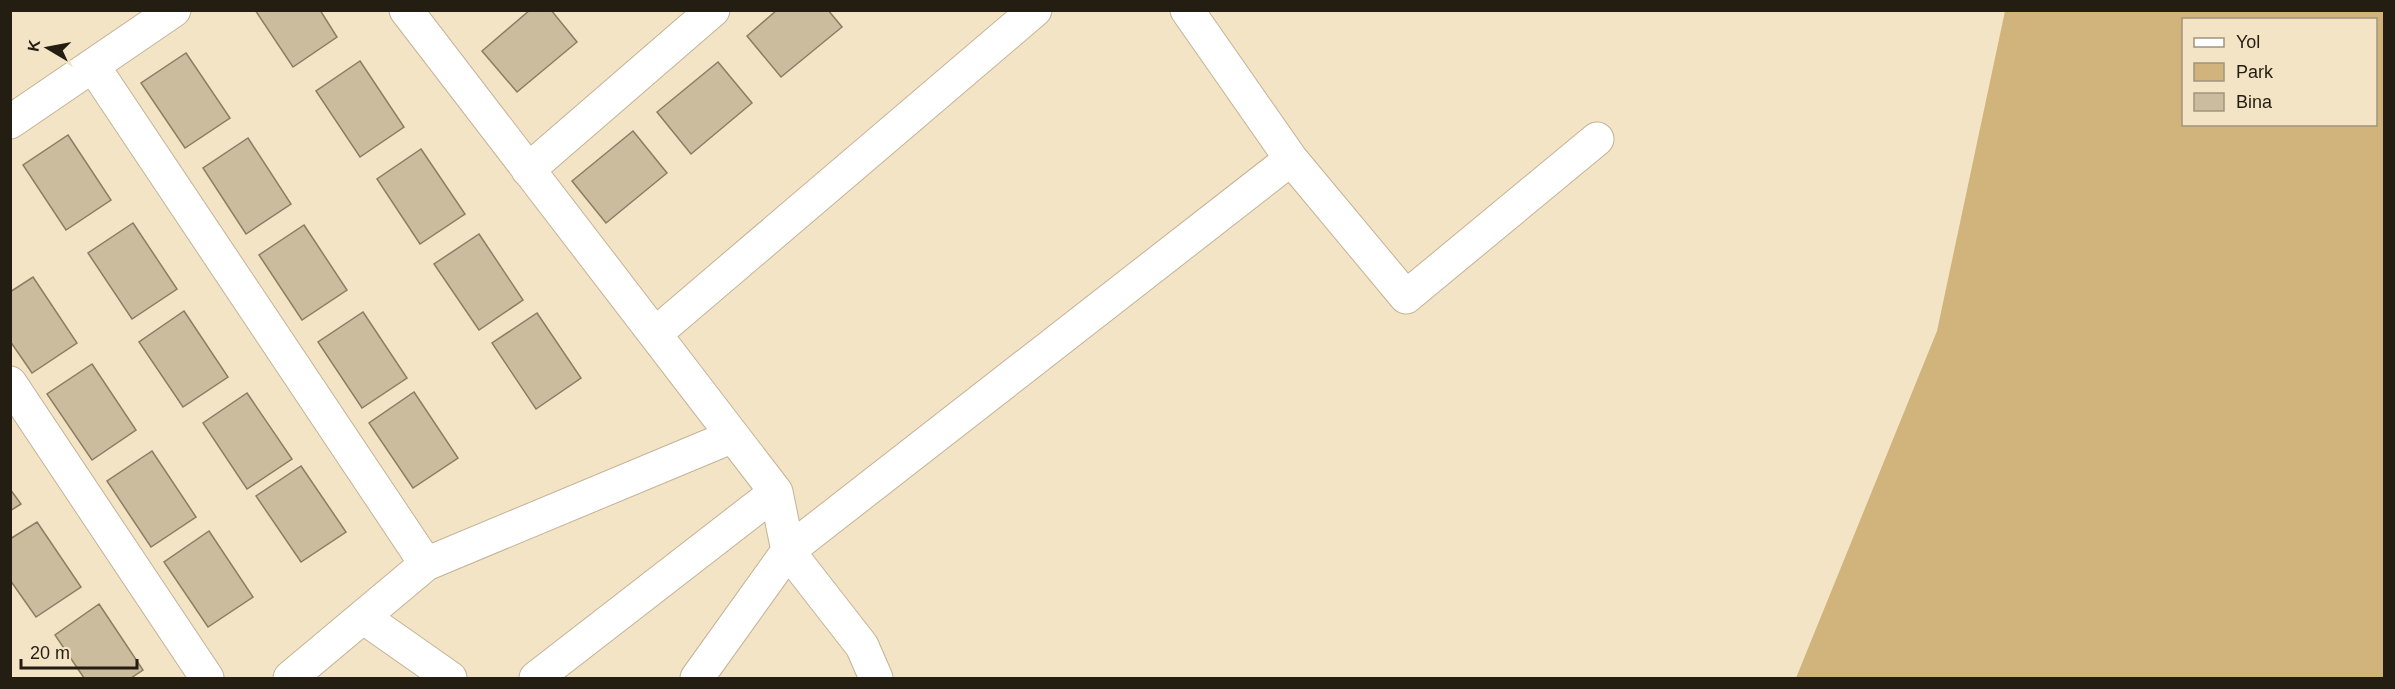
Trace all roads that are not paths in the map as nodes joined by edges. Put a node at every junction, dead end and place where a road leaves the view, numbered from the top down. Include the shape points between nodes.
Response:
1 (174, 10) edge
2 (406, 10) edge
3 (713, 10) edge
4 (1035, 10) edge
5 (1187, 10) edge
6 (93, 66) junction
7 (10, 122) edge
8 (1597, 140) dead end
9 (1291, 159) junction
10 (528, 170) junction
11 (655, 334) junction
12 (10, 383) edge
13 (733, 436) junction
14 (776, 492) junction
15 (788, 552) junction
16 (426, 564) junction
17 (363, 617) junction
18 (207, 678) edge
19 (290, 678) edge
20 (450, 678) edge
21 (536, 678) edge
22 (697, 678) edge
23 (876, 678) edge

1 - 6 street
2 - 10 street
3 - 10 street
4 - 11 street
5 - 9 street
6 - 7 street
6 - 16 street
8 - 9 street via 1406,297
9 - 15 street
10 - 11 street
11 - 13 street
12 - 18 street
13 - 14 street
13 - 16 street
14 - 15 street
14 - 21 street
15 - 22 street
15 - 23 street via 862,645
16 - 17 street
17 - 19 street
17 - 20 street

